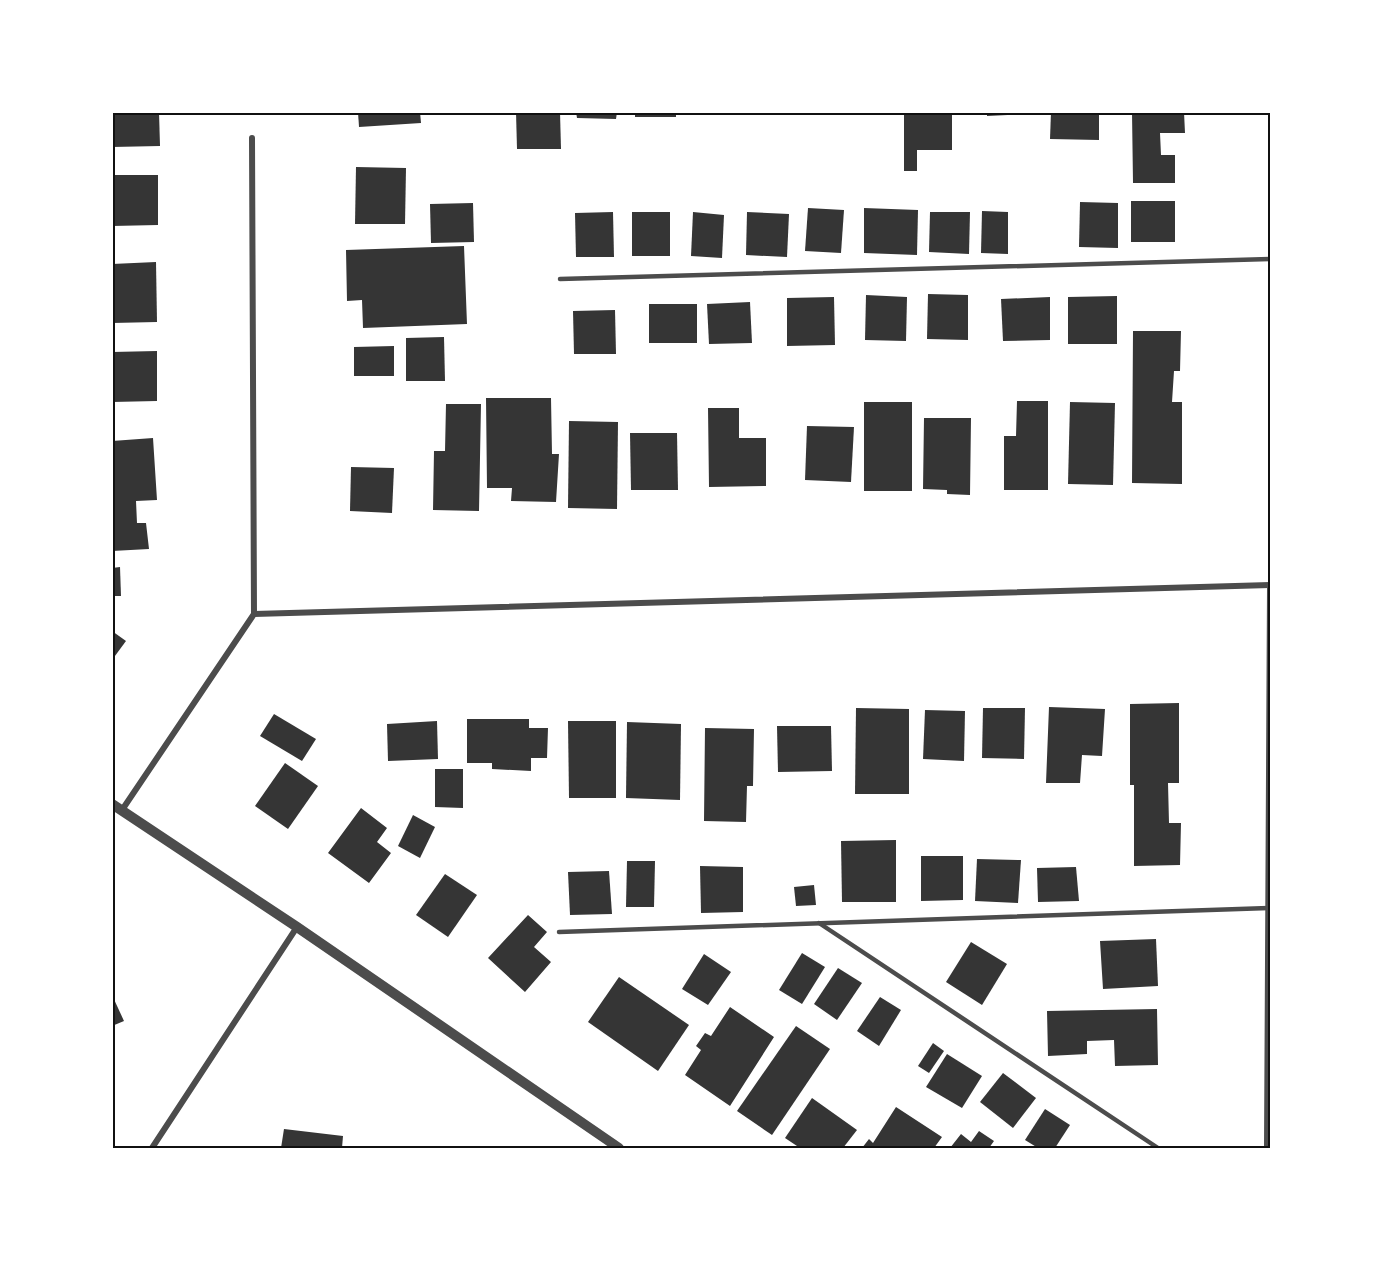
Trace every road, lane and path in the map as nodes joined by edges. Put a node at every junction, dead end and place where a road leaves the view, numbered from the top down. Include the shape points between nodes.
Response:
1 (252, 138) dead end
2 (1270, 259) edge
3 (560, 279) dead end
4 (1270, 586) edge
5 (254, 614) junction
6 (117, 807) edge
7 (1270, 908) edge
8 (819, 923) junction
9 (297, 927) junction
10 (559, 932) dead end
11 (152, 1149) edge
12 (619, 1149) edge
13 (1158, 1149) edge
14 (1267, 1149) edge

1 - 5 street
2 - 3 lane
4 - 5 street
4 - 7 street
5 - 6 street
6 - 9 street
7 - 8 lane
7 - 14 street
8 - 10 lane
8 - 13 lane
9 - 11 street
9 - 12 street

